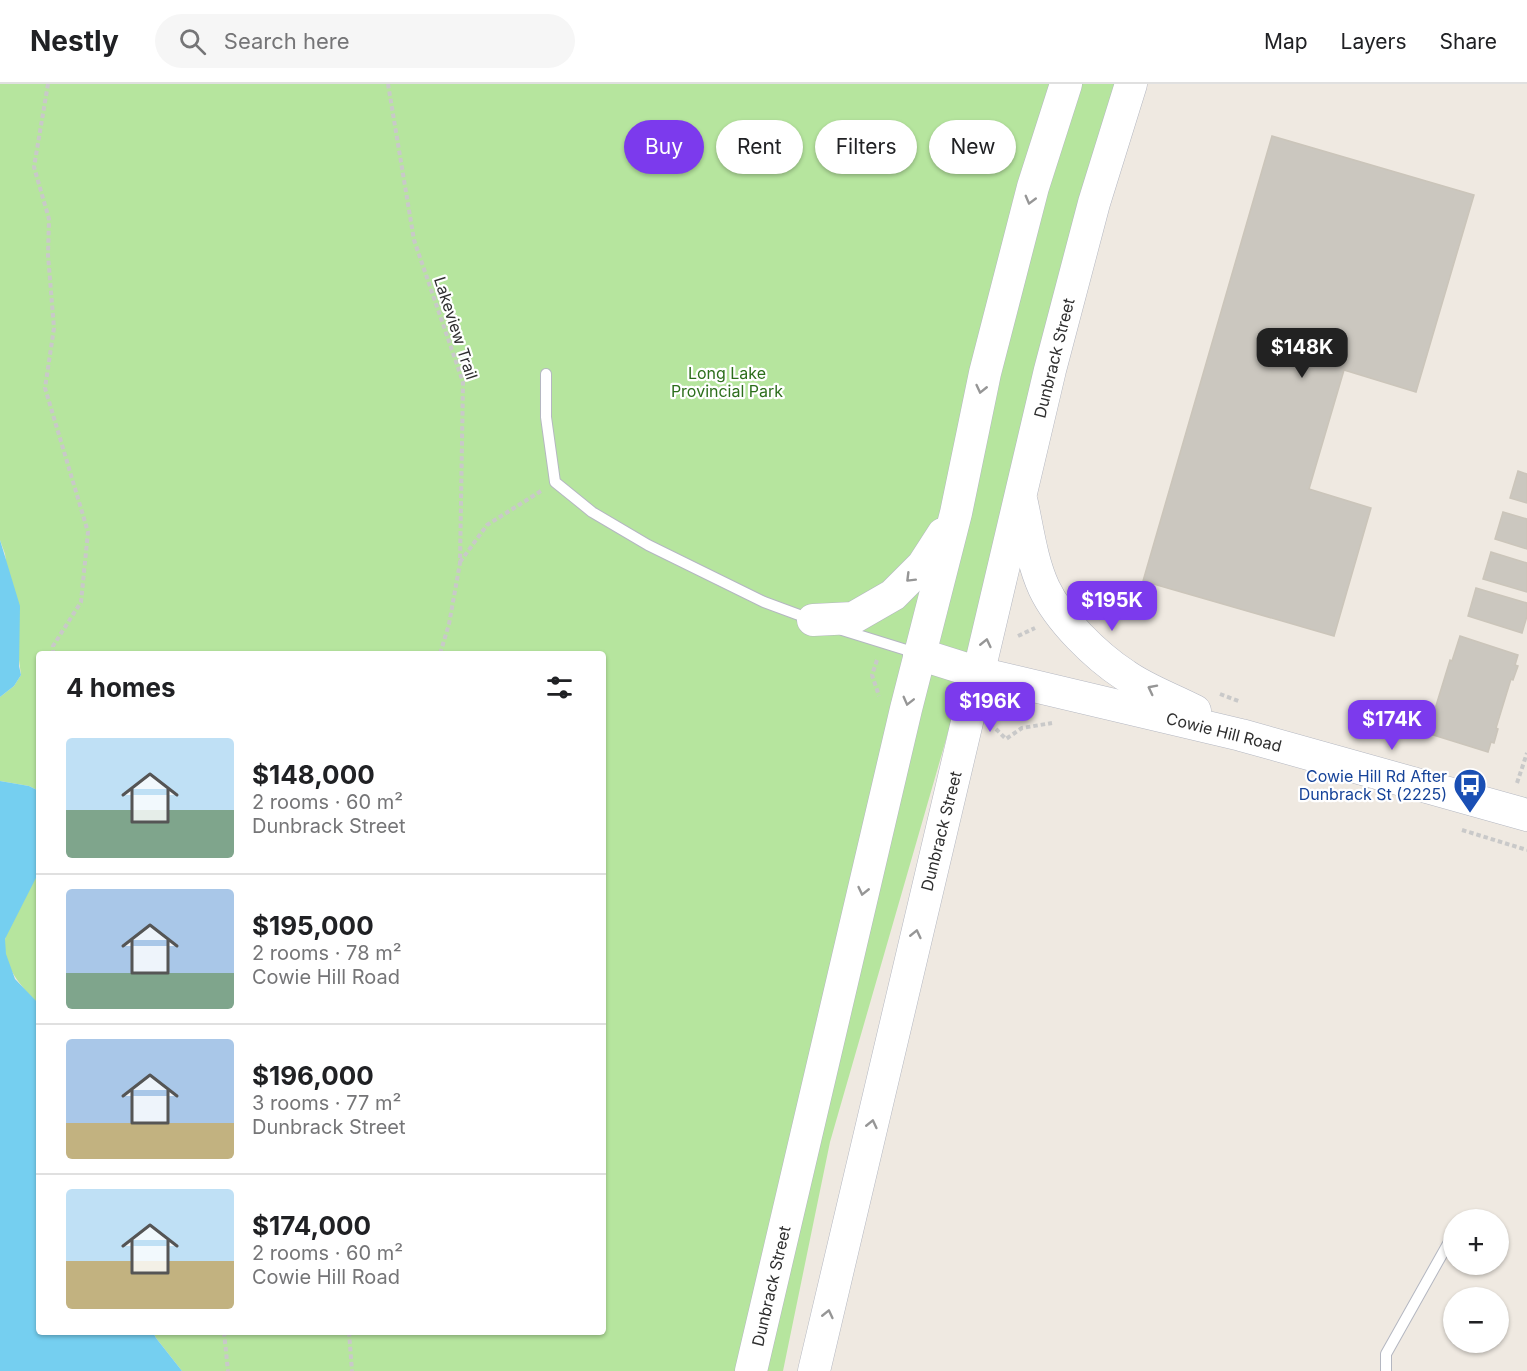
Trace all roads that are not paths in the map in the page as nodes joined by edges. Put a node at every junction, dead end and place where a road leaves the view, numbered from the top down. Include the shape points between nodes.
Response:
1 (1066, 84) edge
2 (1131, 84) edge
3 (546, 374) dead end
4 (1020, 494) junction
5 (956, 513) junction
6 (813, 620) junction
7 (919, 654) junction
8 (979, 673) junction
9 (1241, 735) junction
10 (1521, 803) edge
11 (1443, 1253) edge
12 (751, 1371) edge
13 (814, 1371) edge
14 (1386, 1371) edge

1 -> 5 main road, Dunbrack Street via 1016,249
2 - 4 main road, Dunbrack Street via 1084,237
3 - 6 lane via 546,417 555,482 592,512 648,545 764,602
8 -> 4 main road, Dunbrack Street
9 -> 4 main road via 1125,676 1088,645 1060,614 1044,588
5 -> 6 main road via 922,566 893,595 853,618
5 - 7 main road, Dunbrack Street
6 - 7 lane
7 - 8 main road, Cowie Hill Road
7 -> 12 main road, Dunbrack Street
8 - 9 main road, Cowie Hill Road
13 -> 8 main road, Dunbrack Street
9 - 10 main road, Cowie Hill Road
11 - 14 lane via 1386,1354

